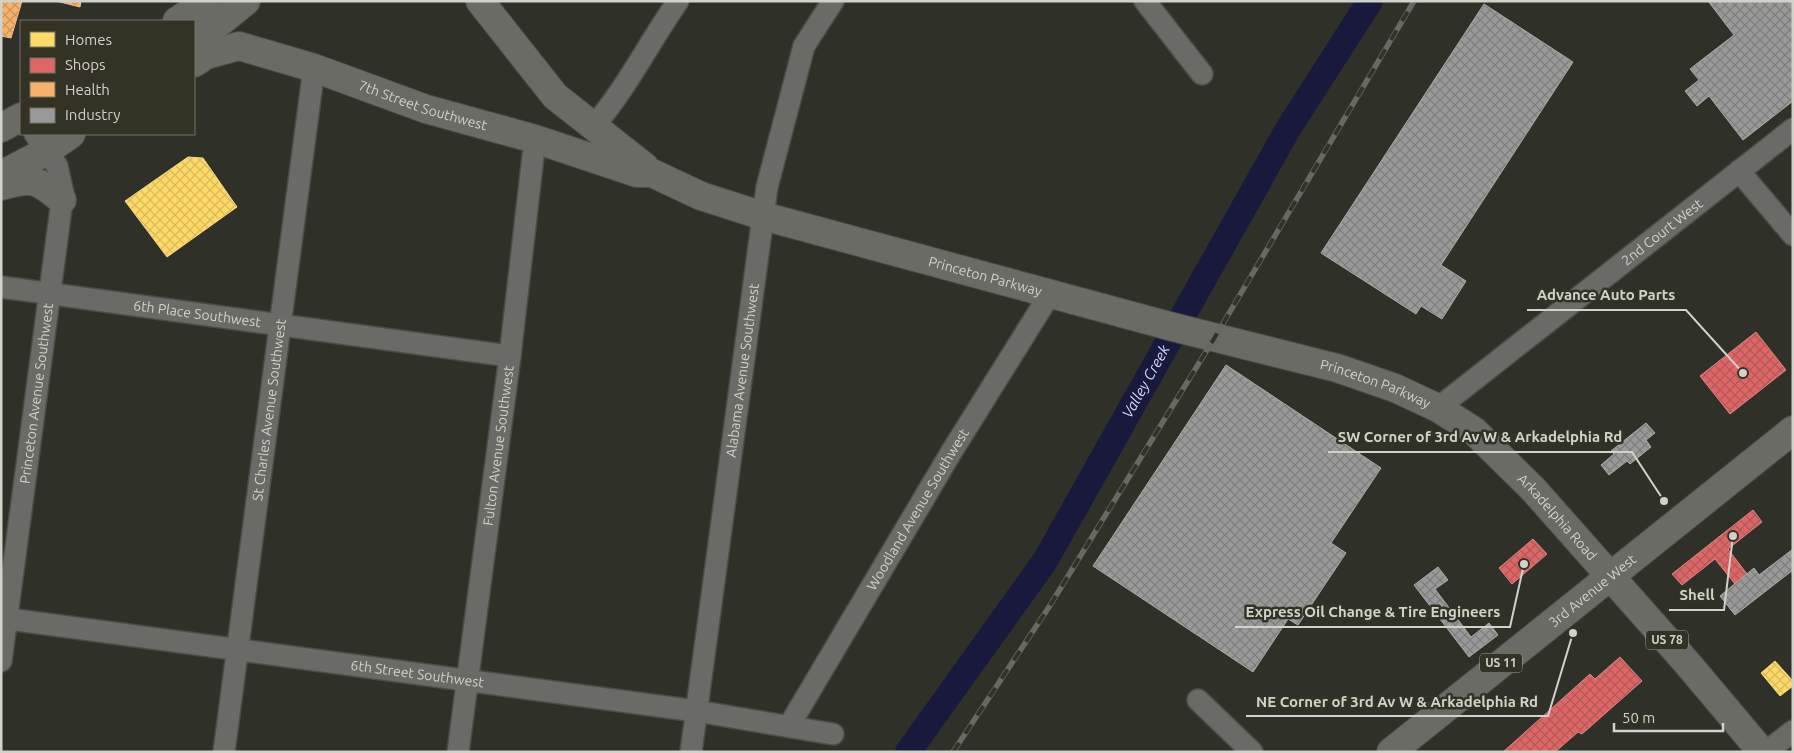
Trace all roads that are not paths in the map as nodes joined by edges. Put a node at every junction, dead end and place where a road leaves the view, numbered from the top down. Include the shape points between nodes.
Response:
1 (207, 1) edge
2 (246, 1) edge
3 (480, 1) edge
4 (678, 1) edge
5 (833, 1) edge
6 (1145, 1) edge
7 (179, 20) edge
8 (195, 42) edge
9 (195, 62) edge
10 (314, 68) junction
11 (1202, 74) dead end
12 (20, 118) edge
13 (593, 127) junction
14 (1, 128) edge
15 (1793, 129) edge
16 (67, 135) edge
17 (535, 139) junction
18 (41, 142) edge
19 (1739, 171) junction
20 (652, 173) junction
21 (1, 175) edge
22 (1, 186) edge
23 (62, 200) junction
24 (763, 216) junction
25 (1793, 235) edge
26 (1, 287) edge
27 (49, 293) junction
28 (1050, 294) junction
29 (279, 324) junction
30 (510, 356) junction
31 (1438, 408) junction
32 (1793, 430) edge
33 (1610, 575) junction
34 (4, 618) edge
35 (237, 650) junction
36 (1, 661) edge
37 (467, 681) junction
38 (1198, 700) dead end
39 (696, 711) junction
40 (789, 726) junction
41 (1793, 731) edge
42 (834, 734) dead end
43 (224, 752) edge
44 (458, 752) edge
45 (691, 752) edge
46 (1252, 752) edge
47 (1391, 752) edge
48 (1762, 752) edge
49 (1766, 752) edge

1 - 7 main road
2 - 8 main road
3 - 13 main road via 555,96
4 - 13 street via 650,40 613,104
5 - 24 street, Alabama Avenue Southwest via 804,46 767,187
6 - 11 street
9 - 10 main road, 7th Street Southwest via 206,55 239,46
10 - 17 main road, 7th Street Southwest via 426,108
10 - 29 street, St Charles Avenue Southwest
12 - 14 main road
13 - 20 main road
15 - 19 street, 2nd Court West
16 - 18 main road
17 - 20 main road, Princeton Parkway via 637,174
17 - 30 street, Fulton Avenue Southwest
18 - 21 main road
18 - 23 street, Princeton Avenue Southwest via 57,166
19 - 25 street
19 - 31 street, 2nd Court West
20 - 24 main road, Princeton Parkway via 701,196
22 - 23 main road via 31,180 42,183
23 - 27 street, Princeton Avenue Southwest
24 - 28 main road, Princeton Parkway
24 - 39 street, Alabama Avenue Southwest
26 - 27 street, 6th Place Southwest
27 - 29 street, 6th Place Southwest
27 - 34 street, Princeton Avenue Southwest
28 - 31 main road, Princeton Parkway via 1337,368 1395,388
28 - 40 street, Woodland Avenue Southwest via 952,451
29 - 30 street, 6th Place Southwest
29 - 35 street, St Charles Avenue Southwest
30 - 37 street, Fulton Avenue Southwest
31 - 33 main road, Arkadelphia Road via 1474,431 1533,489
32 - 33 main road, 3rd Avenue West / US 11
33 - 47 main road, 3rd Avenue West / US 11
33 - 48 main road, Arkadelphia Road / US 78
34 - 35 street, 6th Street Southwest
34 - 36 street, Princeton Avenue Southwest
35 - 37 street, 6th Street Southwest
35 - 43 street, St Charles Avenue Southwest
37 - 39 street, 6th Street Southwest
37 - 44 street, Fulton Avenue Southwest
38 - 46 street
39 - 40 street, 6th Street Southwest
39 - 45 street, Alabama Avenue Southwest
40 - 42 street, 6th Street Southwest
41 - 49 street

